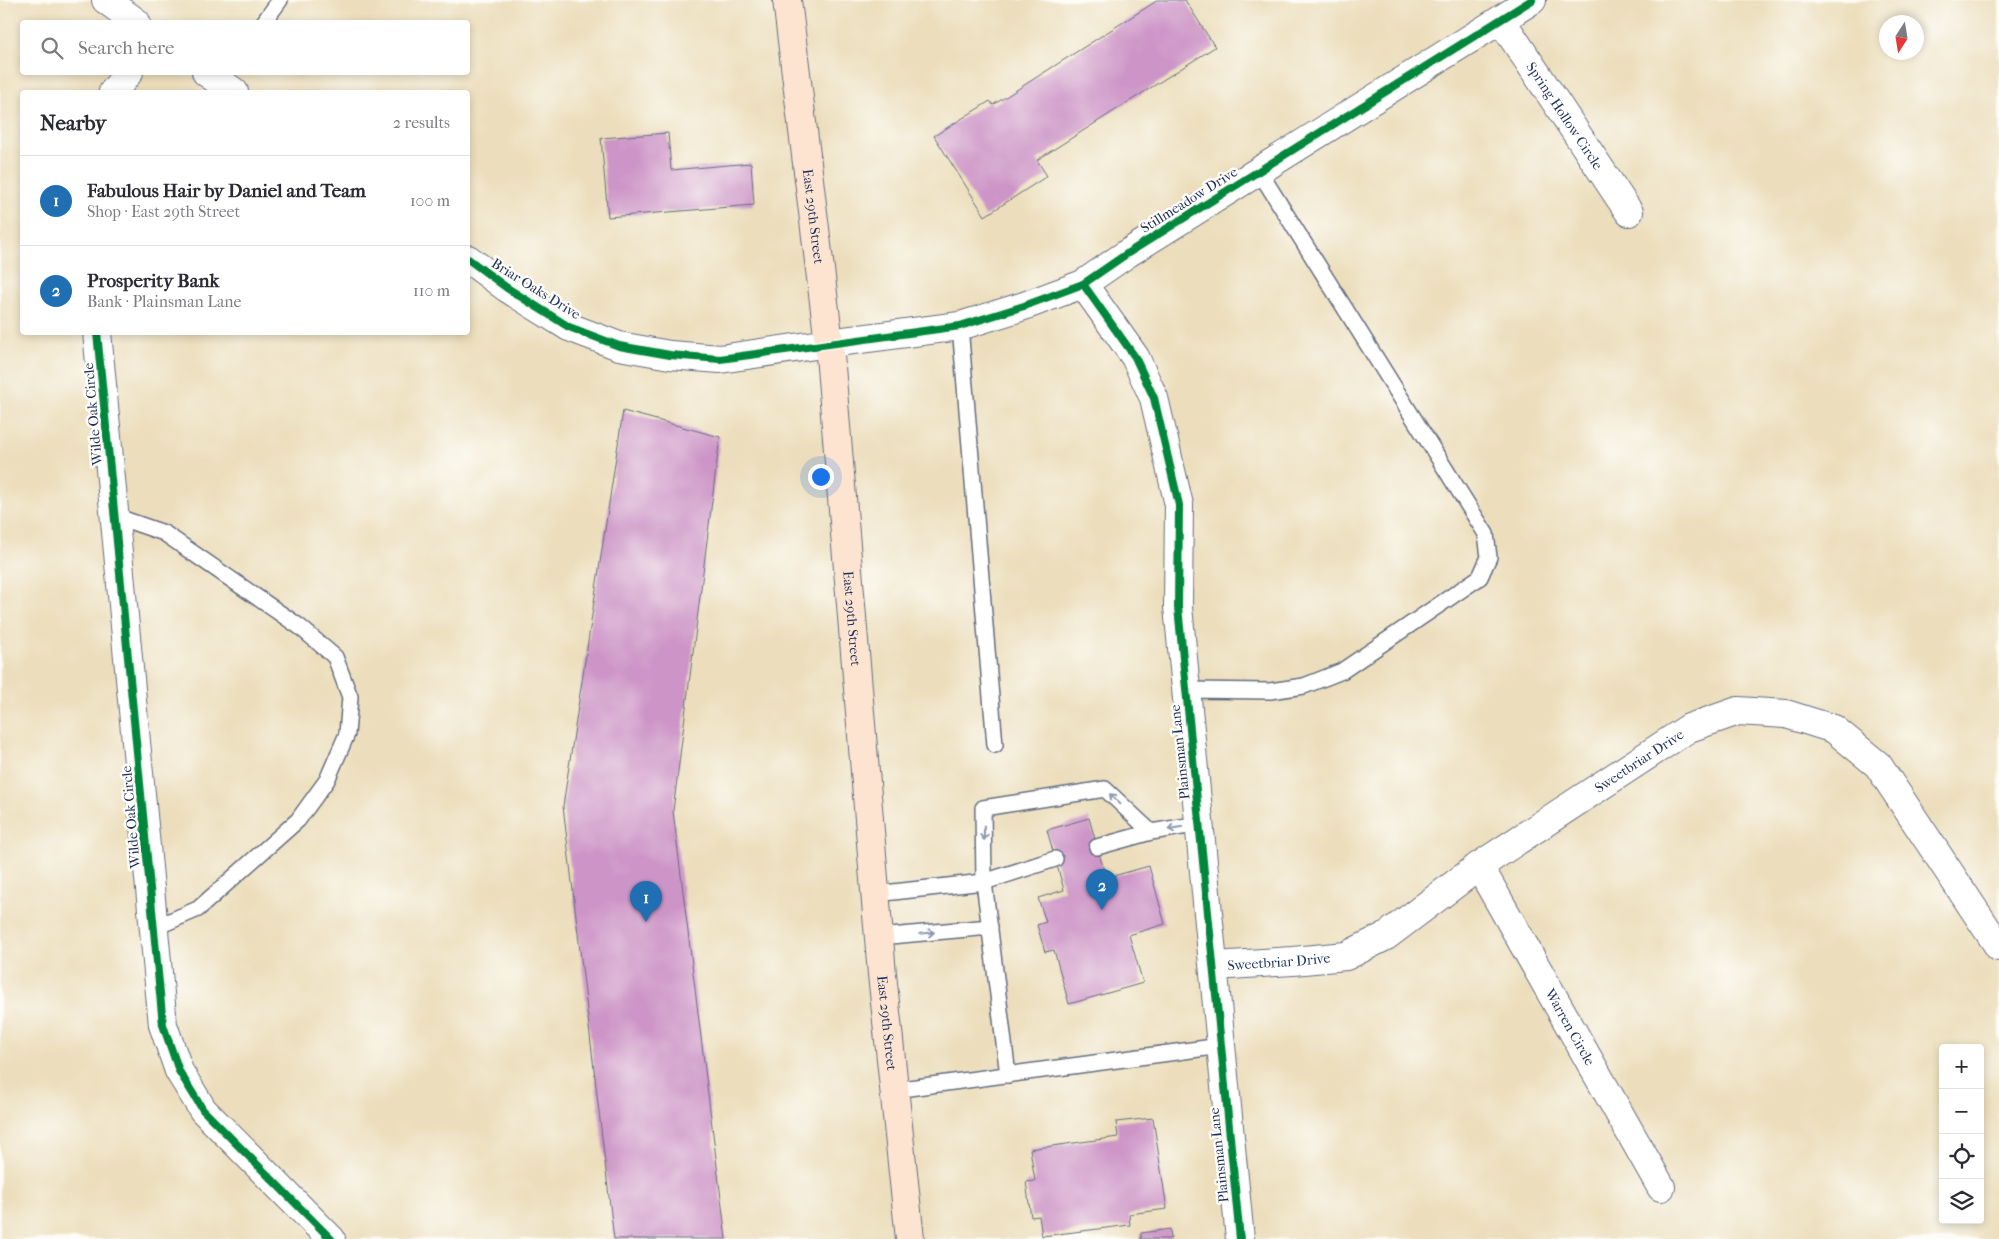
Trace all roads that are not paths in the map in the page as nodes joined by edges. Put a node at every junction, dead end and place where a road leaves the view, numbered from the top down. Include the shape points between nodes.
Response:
1 (106, 0) edge
2 (280, 0) edge
3 (787, 0) edge
4 (1532, 0) edge
5 (133, 20) edge
6 (265, 20) edge
7 (1501, 20) junction
8 (127, 75) edge
9 (115, 90) edge
10 (1259, 171) junction
11 (1629, 212) dead end
12 (470, 260) edge
13 (1083, 284) junction
14 (960, 326) junction
15 (98, 335) edge
16 (829, 343) junction
17 (115, 516) junction
18 (1186, 690) junction
19 (995, 745) dead end
20 (1200, 824) junction
21 (1151, 832) junction
22 (1097, 847) dead end
23 (1055, 859) dead end
24 (1479, 866) junction
25 (984, 882) junction
26 (875, 894) junction
27 (990, 927) junction
28 (154, 928) junction
29 (879, 937) junction
30 (1999, 947) edge
31 (1214, 966) junction
32 (1221, 1046) junction
33 (1008, 1075) junction
34 (894, 1090) junction
35 (1661, 1187) dead end
36 (331, 1239) edge
37 (910, 1239) edge
38 (1240, 1239) edge

1 - 5 street
2 - 6 lane
3 - 16 main road, East 29th Street
4 - 7 street, Stillmeadow Drive
7 - 10 street, Stillmeadow Drive
7 - 11 street, Spring Hollow Circle
8 - 9 street
10 - 13 street, Stillmeadow Drive
10 - 18 lane via 1486,534 1489,557 1480,577 1342,671 1304,686 1270,691
12 - 16 street, Briar Oaks Drive via 570,327 619,346 670,356 720,359
13 - 14 street, Stillmeadow Drive
13 - 18 street, Plainsman Lane via 1136,357 1154,398 1179,505 1178,606
14 - 16 street, Stillmeadow Drive
14 - 19 lane
15 - 17 street, Wilde Oak Circle
16 - 26 main road, East 29th Street
17 - 28 street, Wilde Oak Circle
17 - 28 lane via 164,533 300,627 335,657 350,697 347,734 331,773 298,820 198,908
18 - 20 street, Plainsman Lane
20 -> 21 lane
20 - 31 street, Plainsman Lane
21 - 22 lane
21 -> 25 lane via 1105,788 983,808
23 - 25 lane
24 - 30 street, Sweetbriar Drive via 1689,728 1738,711 1786,714 1834,729 1878,765
24 - 31 street, Sweetbriar Drive via 1386,936 1346,956
24 - 35 street, Warren Circle
25 - 26 lane
25 - 27 lane
26 - 29 main road, East 29th Street
29 -> 27 lane
27 - 33 lane
28 - 36 street, Wilde Oak Circle via 163,1025 178,1071 203,1110
29 - 34 main road, East 29th Street
31 - 32 street, Plainsman Lane
32 - 33 lane
32 - 38 street, Plainsman Lane
33 - 34 lane
34 - 37 main road, East 29th Street

